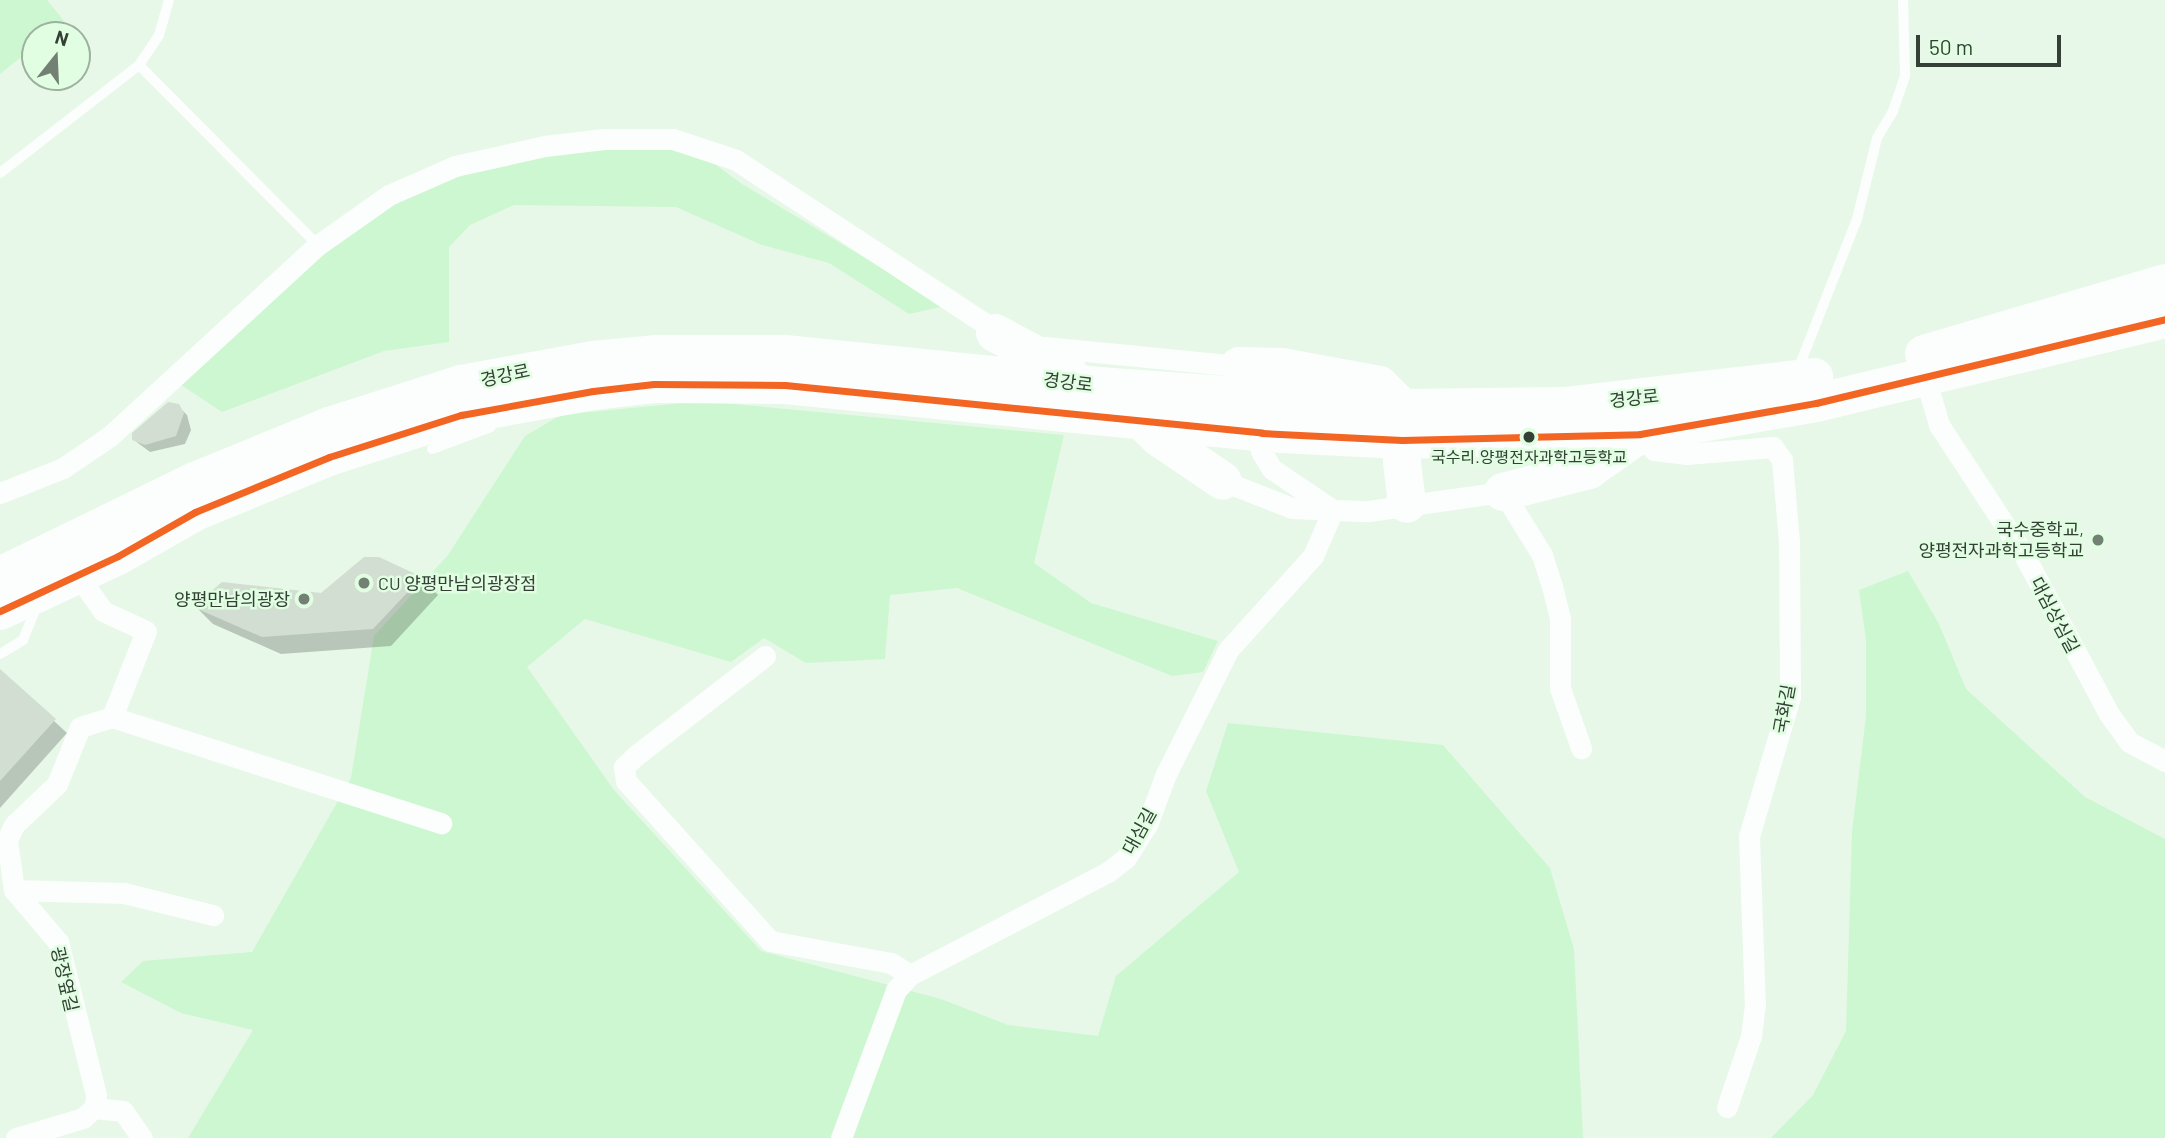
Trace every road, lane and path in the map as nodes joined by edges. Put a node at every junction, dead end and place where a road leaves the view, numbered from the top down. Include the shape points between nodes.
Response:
1 (169, 0) edge
2 (1903, 0) edge
3 (139, 65) junction
4 (0, 173) edge
5 (318, 245) junction
6 (2165, 283) edge
7 (2165, 319) edge
8 (996, 333) junction
9 (1238, 369) joint
10 (1925, 377) junction
11 (1794, 382) junction
12 (1099, 386) junction
13 (593, 391) junction
14 (1140, 419) junction
15 (1403, 424) junction
16 (1640, 434) junction
17 (432, 449) dead end
18 (1261, 451) dead end
19 (1223, 481) joint
20 (1503, 492) junction
21 (0, 493) edge
22 (1407, 504) junction
23 (1333, 510) junction
24 (77, 574) junction
25 (0, 576) edge
26 (43, 590) junction
27 (0, 611) edge
28 (0, 654) edge
29 (765, 656) dead end
30 (112, 717) junction
31 (1581, 748) dead end
32 (2165, 761) edge
33 (441, 823) dead end
34 (14, 890) junction
35 (213, 915) dead end
36 (910, 975) junction
37 (1727, 1107) dead end
38 (94, 1108) junction
39 (16, 1138) edge
40 (142, 1138) edge
41 (841, 1138) edge

1 - 3 lane via 159,34
2 - 11 lane via 1905,76 1877,138 1857,219
3 - 4 lane
3 - 5 lane
5 - 8 street via 389,195 456,166 569,143 673,139 736,160 770,180
5 - 21 street via 110,436 63,468
6 - 11 highway, 경강로 via 1929,352
7 - 10 highway, 경강로
8 - 9 street via 1084,354
8 - 12 highway via 1027,354
9 - 15 highway via 1282,367 1379,385
10 - 16 highway, 경강로 via 1816,403
10 - 32 street, 대심상심길 via 1939,425 2023,553 2109,714 2129,742
11 - 15 highway, 경강로
12 - 15 highway, 경강로
12 - 25 highway, 경강로 via 932,366 731,352 654,354 526,369 398,403 262,453
13 - 14 highway, 경강로 via 654,384 785,385
13 - 17 lane
13 - 24 highway, 경강로 via 461,415 341,453 195,512 136,552
14 - 15 highway, 경강로 via 1262,433
14 - 19 highway via 1158,437
15 - 16 highway, 경강로
15 - 22 highway
16 - 20 highway via 1589,470
16 - 37 street, 국화길 via 1654,450 1686,454 1773,447 1782,460 1789,541 1790,697 1749,836 1755,1004 1751,1036
18 - 23 street via 1272,469
19 - 23 street via 1292,508
20 - 22 street
20 - 31 street via 1542,555 1552,586 1560,619 1560,688
22 - 23 street via 1369,511
23 - 36 street, 대심길 via 1313,556 1228,650 1166,774 1147,825 1126,858 1049,904
24 - 26 highway, 경강로
24 - 30 street via 103,611 146,631
26 - 27 highway, 경강로
26 - 28 lane via 23,640
29 - 36 street via 635,756 624,767 626,781 770,941 891,963
30 - 33 street
30 - 34 street via 80,727 57,784 14,825 7,840
34 - 35 street via 124,893
34 - 38 street, 광장옆길 via 58,942 96,1095
36 - 41 street, 대심길 via 896,990
38 - 39 street via 83,1118
38 - 40 street via 123,1111

